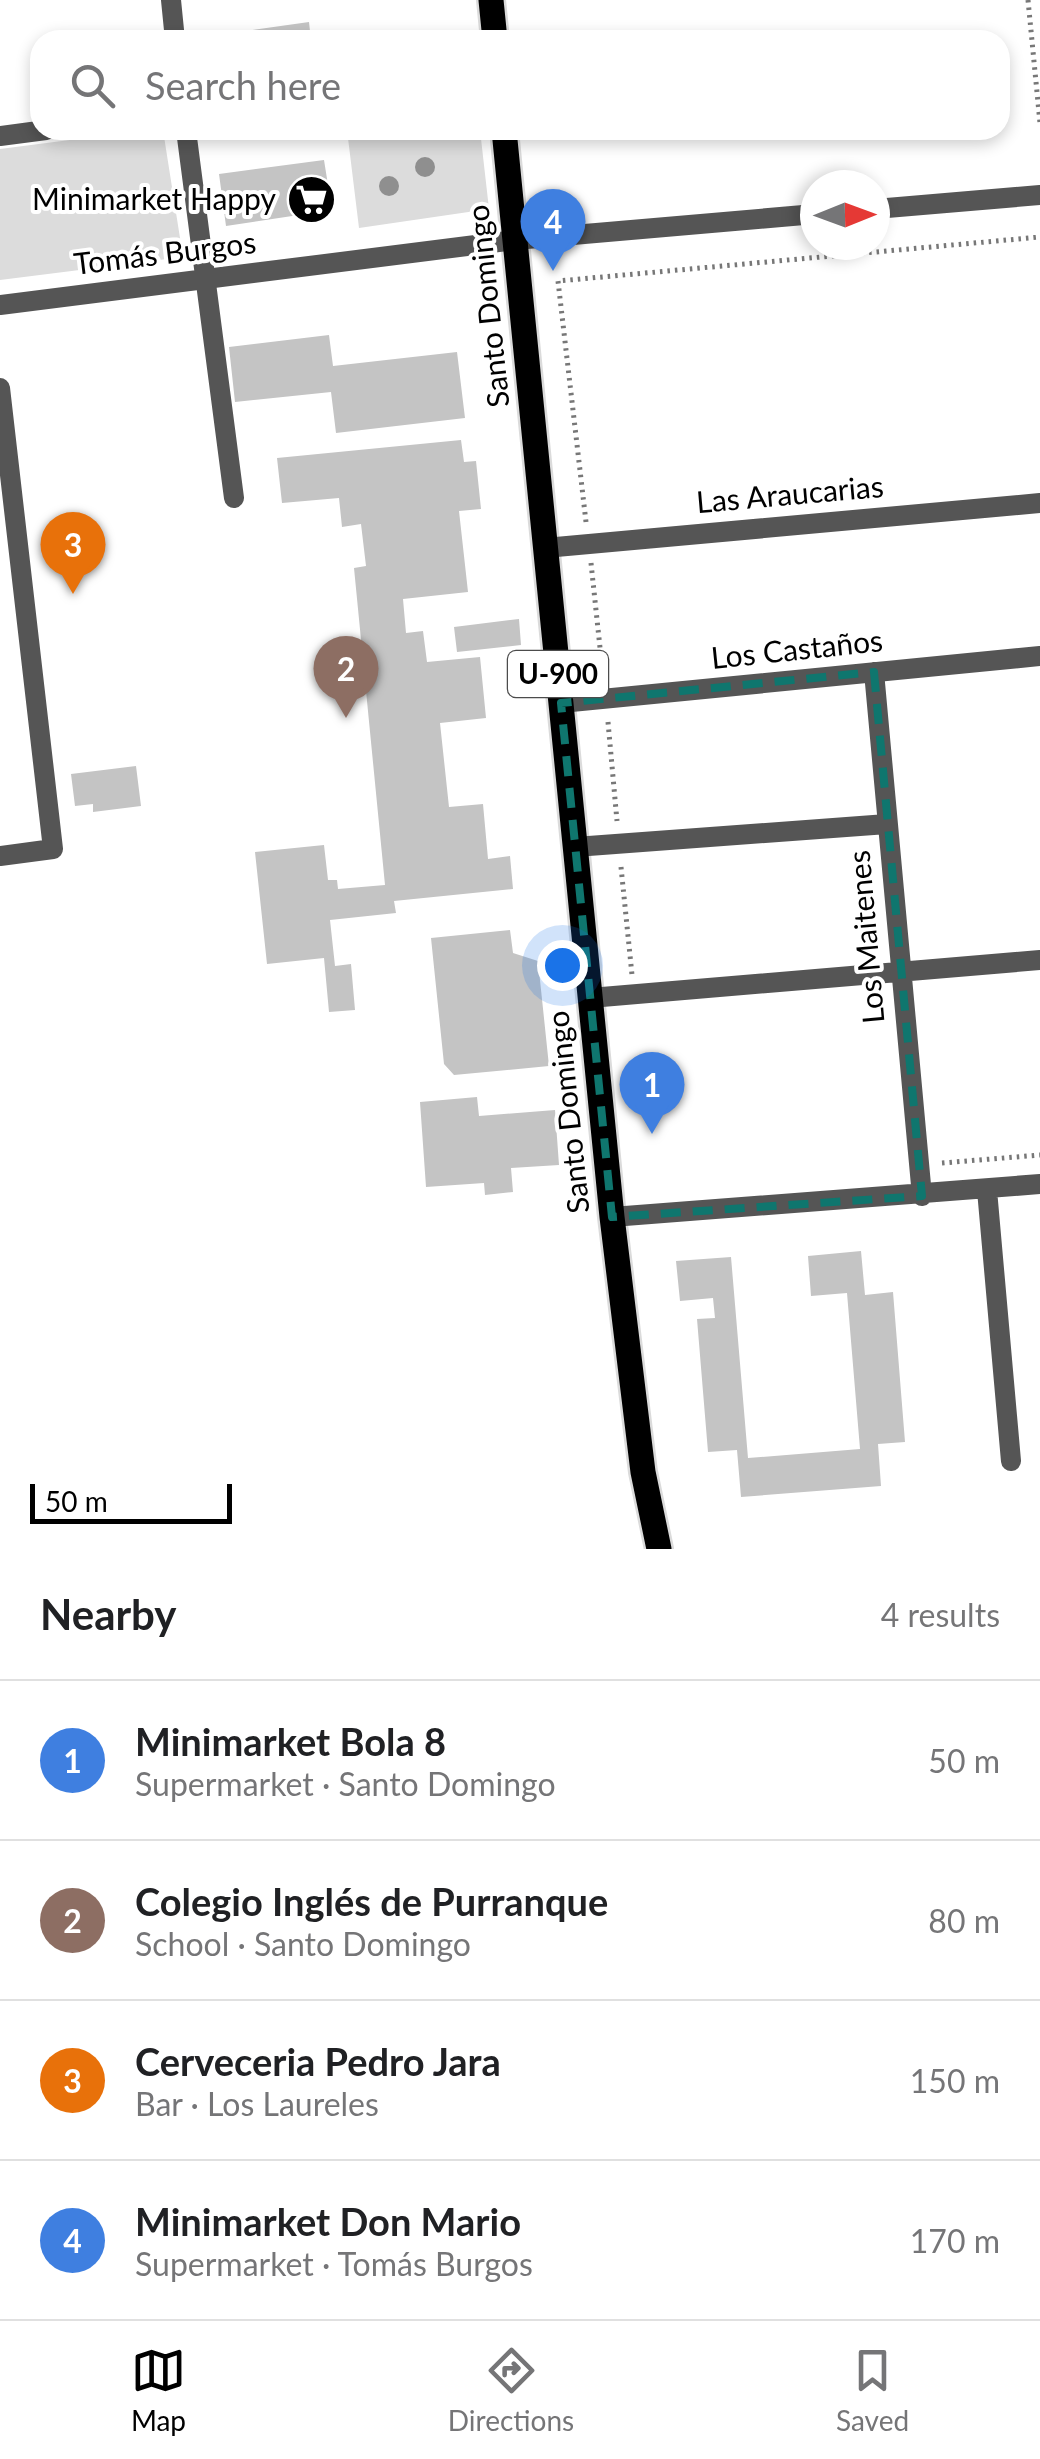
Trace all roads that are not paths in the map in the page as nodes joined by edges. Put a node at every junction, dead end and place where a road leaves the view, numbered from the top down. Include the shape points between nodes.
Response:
1 (170, 0) edge
2 (492, 0) edge
3 (174, 30) edge
4 (495, 30) edge
5 (30, 132) edge
6 (0, 136) edge
7 (187, 140) edge
8 (505, 140) edge
9 (1040, 195) edge
10 (890, 208) edge
11 (800, 215) edge
12 (515, 240) junction
13 (206, 279) junction
14 (0, 305) edge
15 (0, 388) edge
16 (234, 498) dead end
17 (1040, 503) edge
18 (545, 548) junction
19 (1040, 656) edge
20 (874, 672) junction
21 (561, 704) junction
22 (887, 824) junction
23 (575, 847) junction
24 (0, 856) edge
25 (1040, 960) edge
26 (901, 974) junction
27 (590, 998) junction
28 (1040, 1184) edge
29 (987, 1190) junction
30 (922, 1196) junction
31 (612, 1217) junction
32 (1010, 1461) dead end
33 (658, 1549) edge

1 - 3 street
2 - 4 main road
5 - 6 street
7 - 13 street
8 - 12 main road, Santo Domingo / U-900
9 - 10 street
11 - 12 street, Tomás Burgos
12 - 13 street, Tomás Burgos
12 - 18 main road, Santo Domingo / U-900
13 - 14 street, Tomás Burgos
13 - 16 street
15 - 24 street via 54,849
17 - 18 street, Las Araucarias
18 - 21 main road, Santo Domingo / U-900
19 - 20 street, Los Castaños
20 - 21 street, Los Castaños
20 - 22 street, Los Maitenes
21 - 23 main road, Santo Domingo / U-900
22 - 23 street
22 - 26 street, Los Maitenes
23 - 27 main road, Santo Domingo / U-900
25 - 26 street
26 - 27 street
26 - 30 street, Los Maitenes
27 - 31 main road, Santo Domingo / U-900
28 - 29 street
29 - 30 street
29 - 32 street
30 - 31 street
31 - 33 main road, Santo Domingo / U-900

